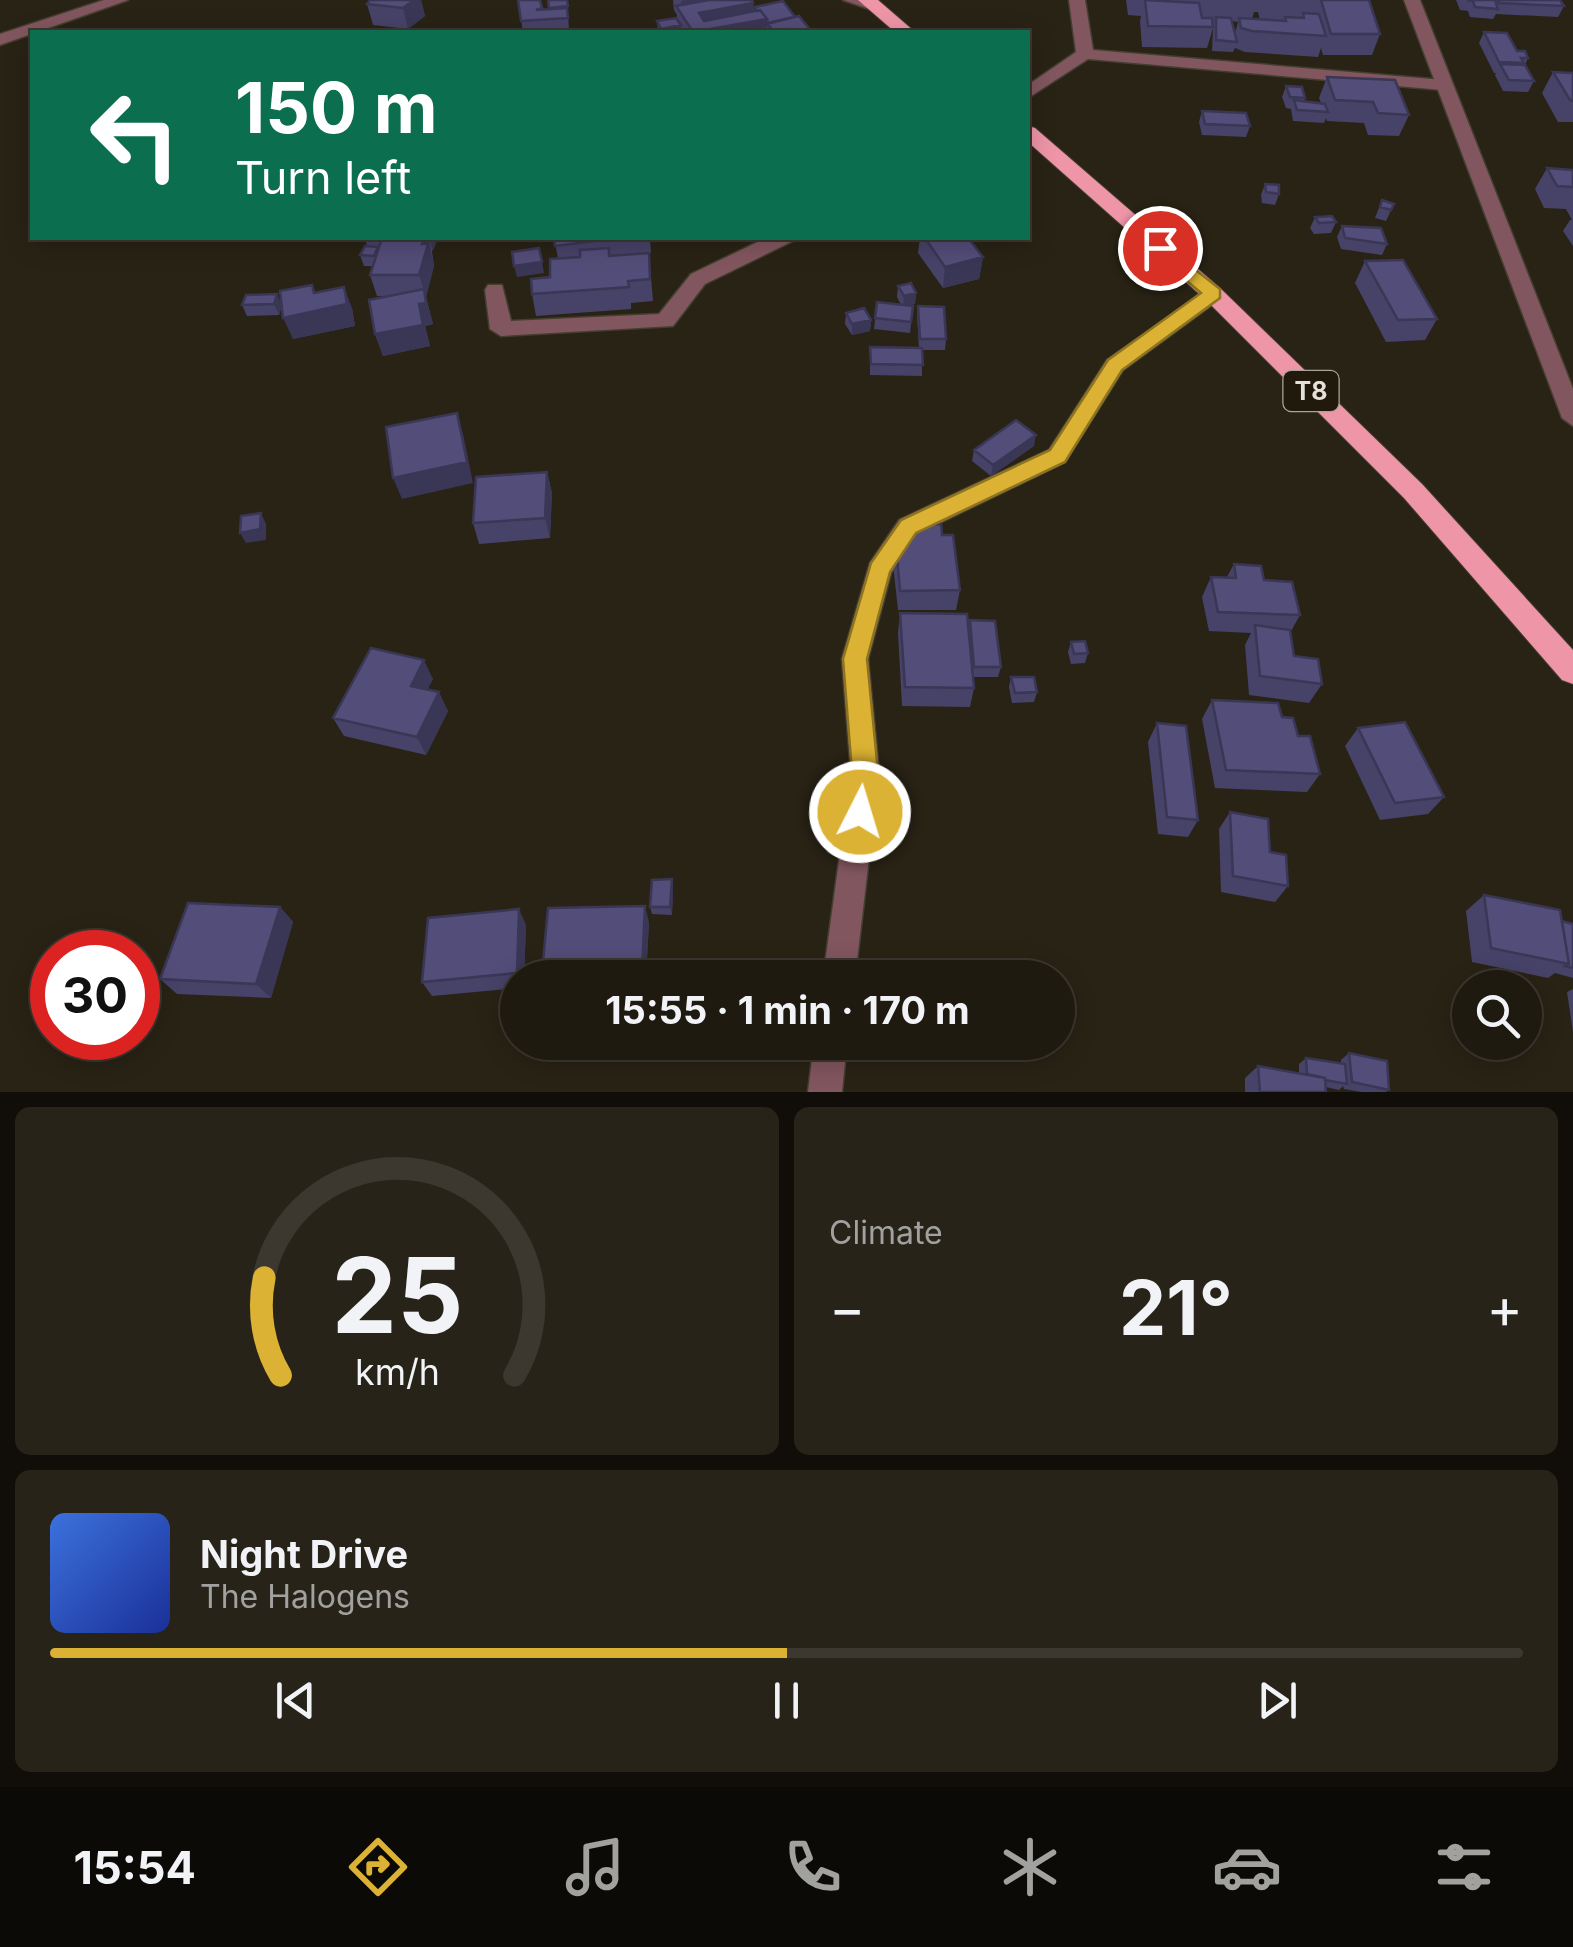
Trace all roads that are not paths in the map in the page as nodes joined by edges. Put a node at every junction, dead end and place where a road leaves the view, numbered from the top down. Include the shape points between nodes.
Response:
1 (120, 0) edge
2 (851, 0) edge
3 (1077, 0) edge
4 (1412, 0) edge
5 (870, 2) edge
6 (0, 25) edge
7 (28, 30) junction
8 (904, 30) edge
9 (0, 40) edge
10 (1085, 54) junction
11 (1443, 85) junction
12 (1030, 92) edge
13 (1030, 134) edge
14 (781, 240) edge
15 (495, 290) dead end
16 (1213, 294) junction
17 (1573, 418) edge
18 (1573, 671) edge
19 (841, 960) edge
20 (829, 1060) edge
21 (825, 1092) edge

1 - 7 street
2 - 5 street
3 - 10 street
4 - 11 street
5 - 8 highway
6 - 7 street
7 - 9 street
10 - 11 street
10 - 12 street
11 - 17 street
13 - 16 highway, T8
14 - 15 street via 698,279 665,321 502,329
16 - 18 highway, T8 via 1413,491
16 - 19 street via 1115,365 1057,456 908,526 879,570 855,659 865,772
20 - 21 street

